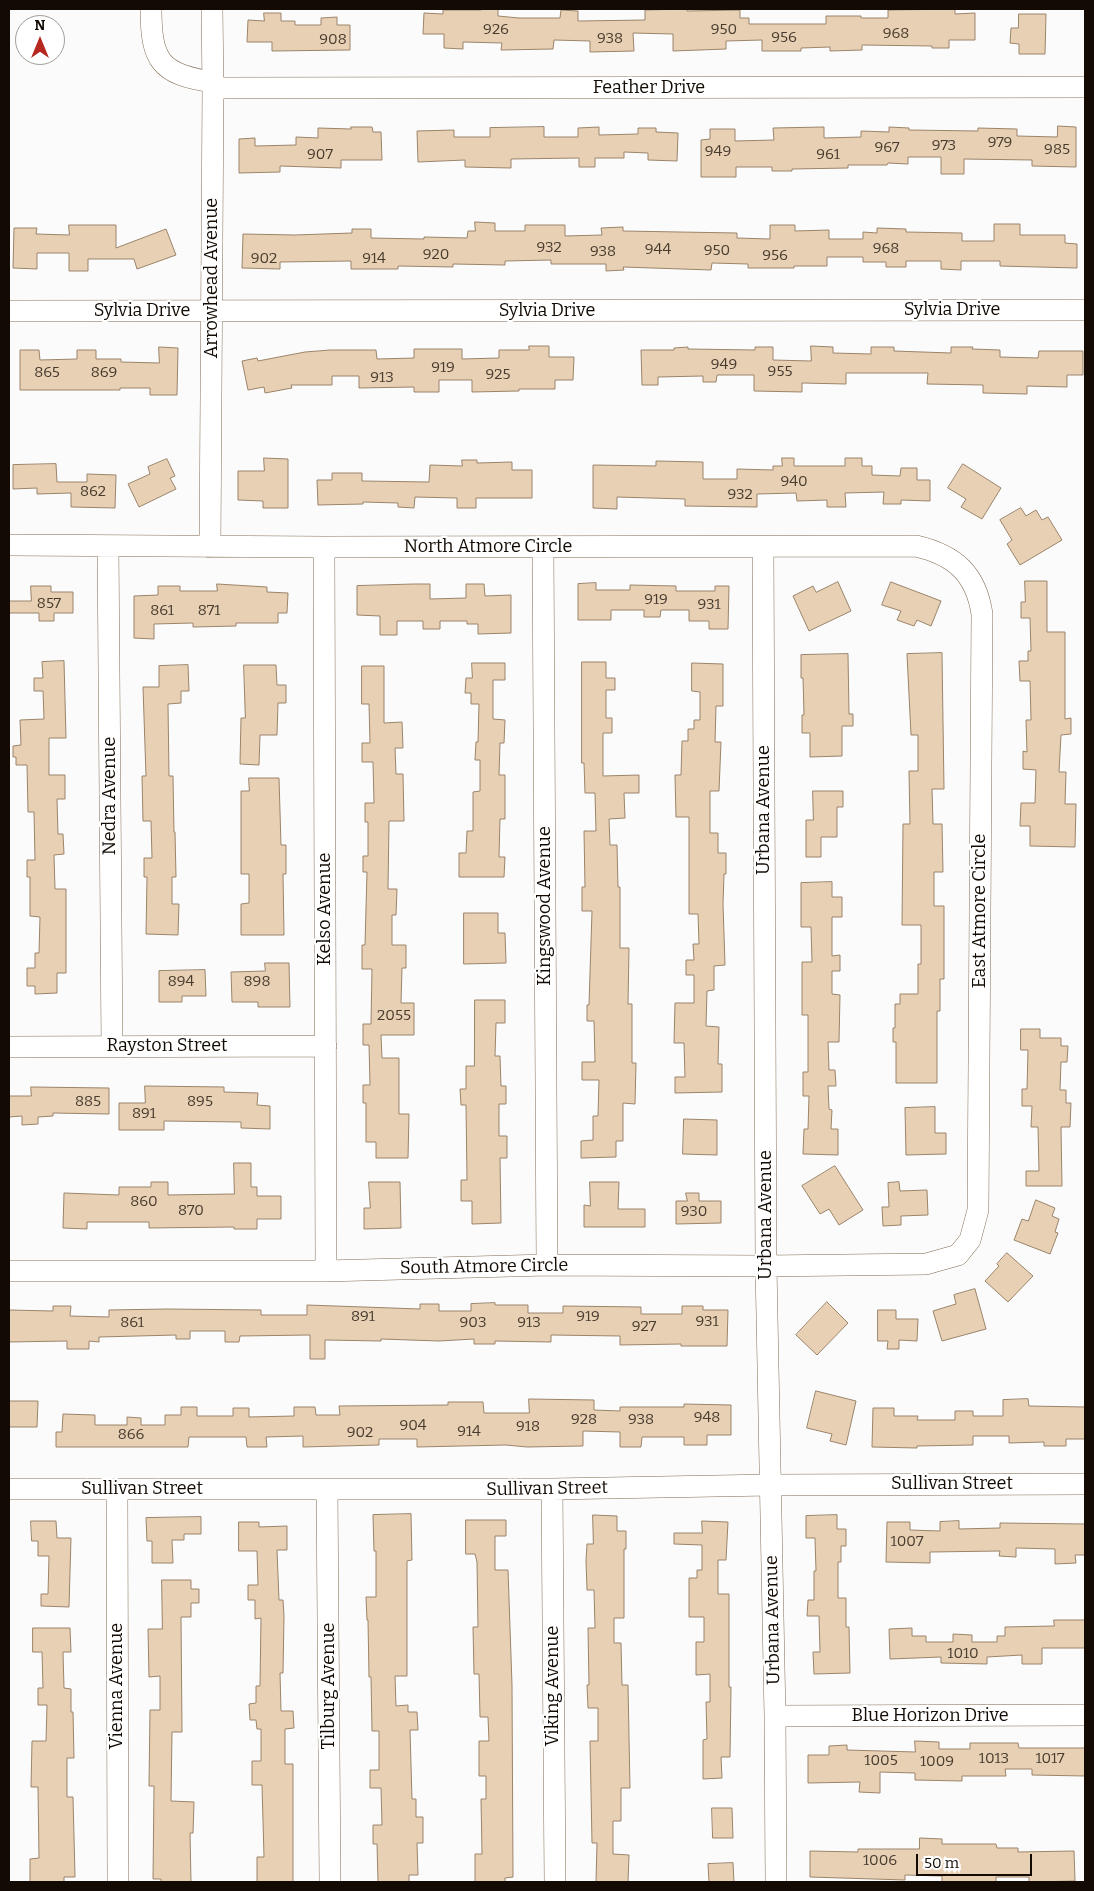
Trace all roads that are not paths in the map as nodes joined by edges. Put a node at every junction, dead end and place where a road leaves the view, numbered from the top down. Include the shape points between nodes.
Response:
1 (151, 9) edge
2 (212, 9) edge
3 (213, 85) junction
4 (1085, 87) edge
5 (1085, 310) edge
6 (9, 311) edge
7 (212, 311) junction
8 (9, 545) edge
9 (108, 546) junction
10 (210, 547) junction
11 (324, 547) junction
12 (543, 547) junction
13 (763, 547) junction
14 (961, 568) joint
15 (326, 1046) junction
16 (9, 1047) edge
17 (112, 1047) junction
18 (958, 1255) joint
19 (547, 1265) junction
20 (766, 1266) junction
21 (9, 1271) edge
22 (326, 1271) junction
23 (1085, 1484) edge
24 (770, 1485) junction
25 (117, 1489) junction
26 (328, 1489) junction
27 (552, 1489) junction
28 (9, 1490) edge
29 (1085, 1715) edge
30 (775, 1716) junction
31 (118, 1882) edge
32 (330, 1882) edge
33 (555, 1882) edge
34 (776, 1882) edge

1 - 3 street, Feather Drive via 153,46 162,62 176,74
2 - 3 street, Arrowhead Avenue
3 - 4 street, Feather Drive
3 - 7 street, Arrowhead Avenue
5 - 7 street, Sylvia Drive
6 - 7 street, Sylvia Drive
7 - 10 street, Arrowhead Avenue
8 - 9 street, North Atmore Circle
9 - 10 street, North Atmore Circle
9 - 17 street, Nedra Avenue
10 - 11 street, North Atmore Circle
11 - 12 street, North Atmore Circle
11 - 15 street, Kelso Avenue
12 - 13 street, North Atmore Circle
12 - 19 street, Kingswood Avenue
13 - 14 street, North Atmore Circle via 916,546 941,553
13 - 20 street, Urbana Avenue
14 - 18 street, East Atmore Circle via 976,589 982,614 978,1210 970,1240
15 - 17 street, Rayston Street
15 - 22 street, Kelso Avenue
16 - 17 street, Rayston Street
18 - 20 street, South Atmore Circle via 926,1264
19 - 20 street, South Atmore Circle
19 - 22 street, South Atmore Circle
20 - 24 street, Urbana Avenue
21 - 22 street, South Atmore Circle
23 - 24 street, Sullivan Street
24 - 27 street, Sullivan Street
24 - 30 street, Urbana Avenue
25 - 26 street, Sullivan Street
25 - 28 street, Sullivan Street
25 - 31 street, Vienna Avenue
26 - 27 street, Sullivan Street
26 - 32 street, Tilburg Avenue
27 - 33 street, Viking Avenue
29 - 30 street, Blue Horizon Drive
30 - 34 street, Urbana Avenue

